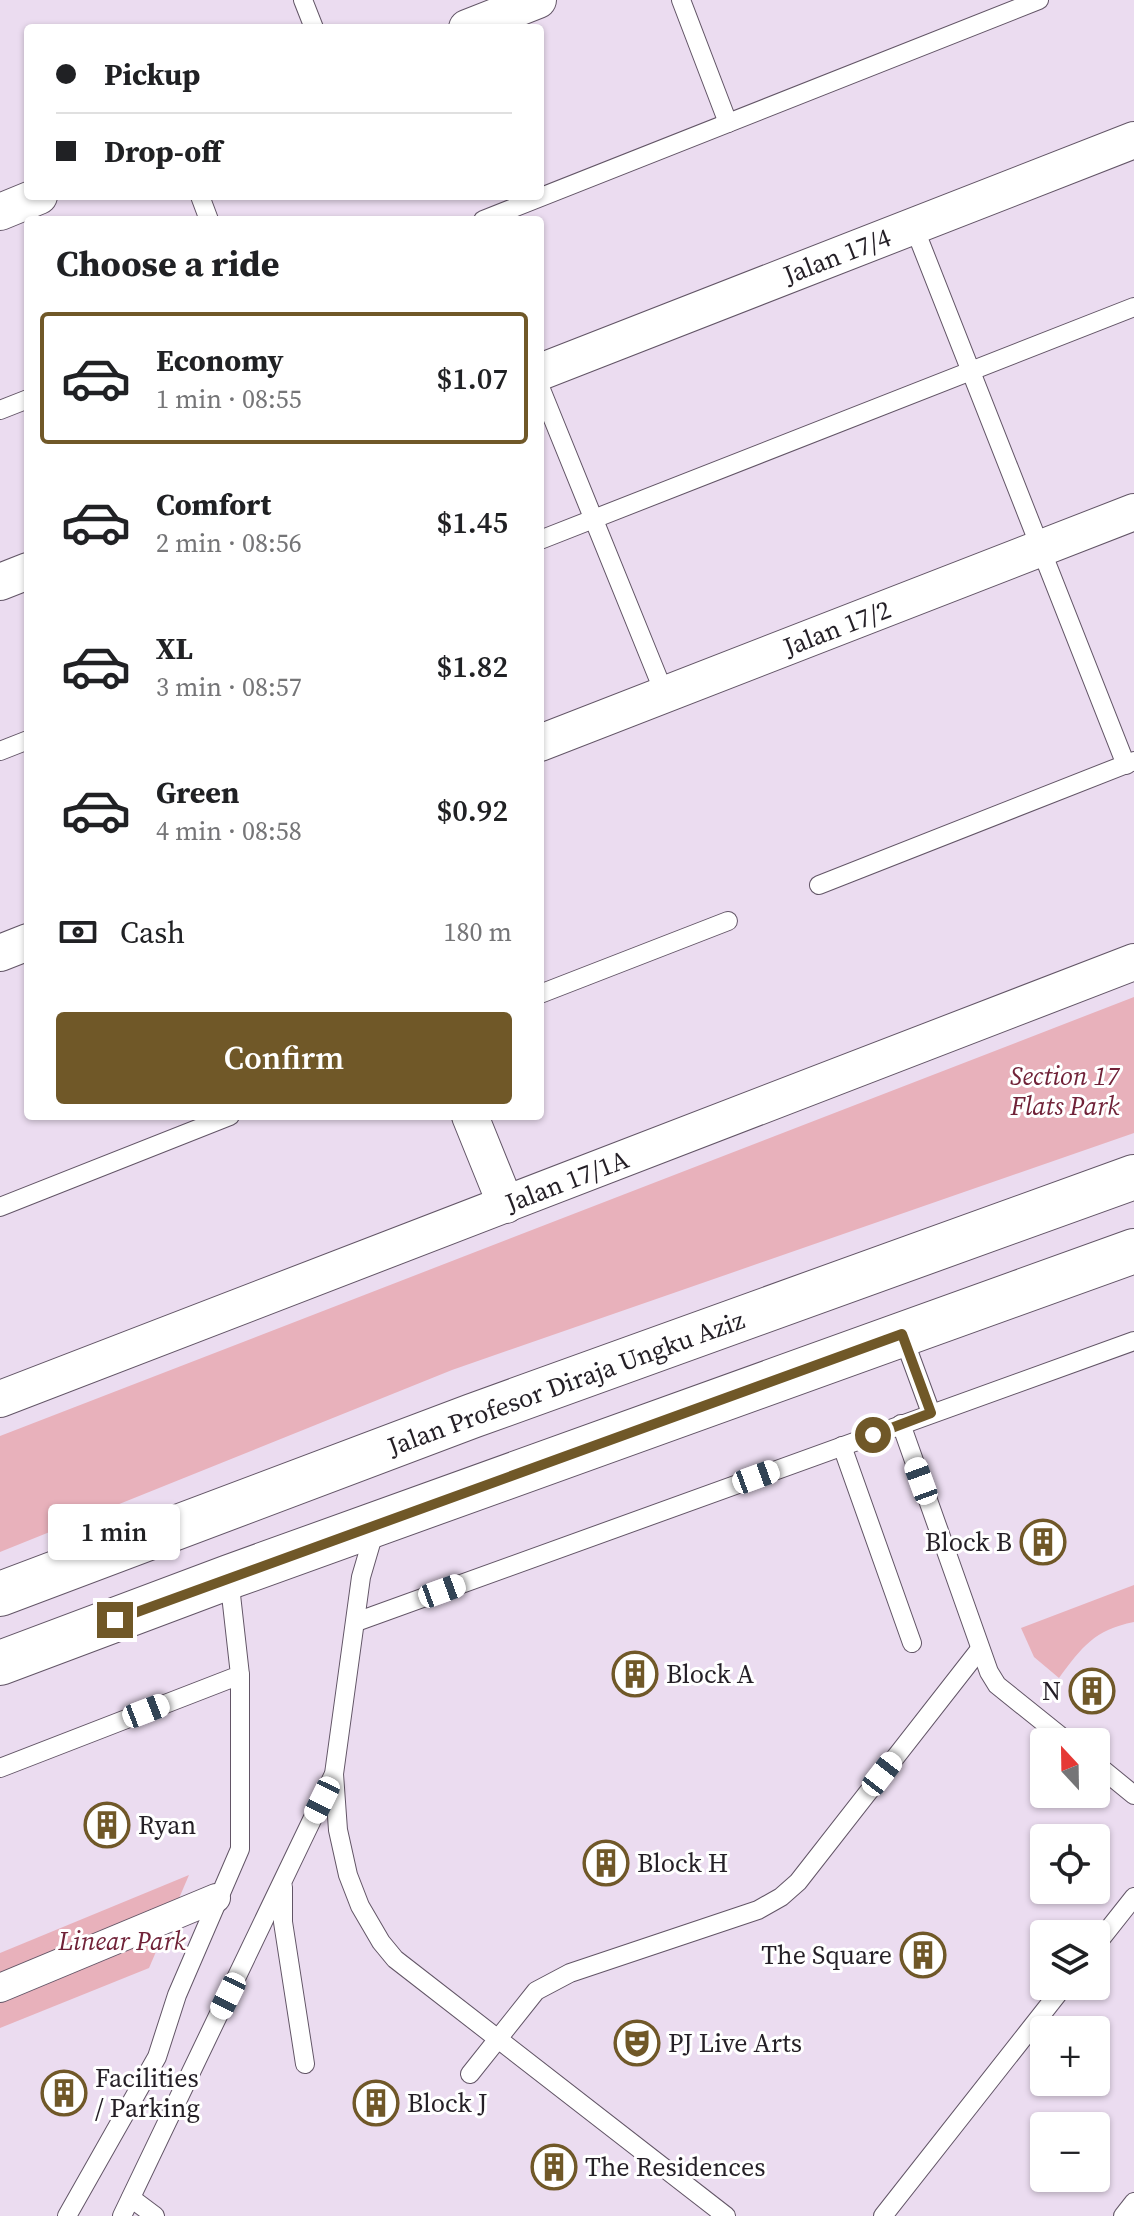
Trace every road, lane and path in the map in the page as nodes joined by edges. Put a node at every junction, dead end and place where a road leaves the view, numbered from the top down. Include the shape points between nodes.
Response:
1 (303, 0) edge
2 (538, 0) edge
3 (681, 0) edge
4 (1039, 0) edge
5 (312, 24) edge
6 (477, 24) edge
7 (728, 123) junction
8 (1134, 140) edge
9 (544, 196) edge
10 (29, 200) edge
11 (534, 200) edge
12 (0, 212) edge
13 (493, 216) edge
14 (914, 227) junction
15 (1134, 307) edge
16 (544, 370) edge
17 (971, 371) junction
18 (544, 397) edge
19 (24, 401) edge
20 (0, 410) edge
21 (1134, 512) edge
22 (593, 519) junction
23 (544, 538) edge
24 (1041, 549) junction
25 (24, 573) edge
26 (0, 582) edge
27 (665, 695) junction
28 (544, 741) edge
29 (24, 742) edge
30 (0, 751) edge
31 (1130, 763) edge
32 (819, 885) dead end
33 (728, 921) dead end
34 (24, 944) edge
35 (0, 953) edge
36 (1134, 962) edge
37 (544, 992) edge
38 (220, 1120) edge
39 (472, 1120) edge
40 (1134, 1177) edge
41 (506, 1205) junction
42 (0, 1207) edge
43 (1134, 1251) edge
44 (902, 1334) junction
45 (1134, 1341) edge
46 (0, 1399) edge
47 (931, 1413) junction
48 (901, 1424) junction
49 (842, 1446) junction
50 (377, 1523) junction
51 (229, 1577) junction
52 (0, 1594) edge
53 (356, 1622) junction
54 (912, 1643) dead end
55 (980, 1649) junction
56 (0, 1663) edge
57 (240, 1675) junction
58 (1051, 1728) edge
59 (0, 1768) edge
60 (334, 1774) junction
61 (1110, 1775) edge
62 (1134, 1795) edge
63 (283, 1881) junction
64 (1134, 1897) edge
65 (216, 1898) junction
66 (1110, 1927) edge
67 (0, 1988) edge
68 (1053, 2000) edge
69 (497, 2039) junction
70 (305, 2064) dead end
71 (470, 2074) dead end
72 (131, 2198) junction
73 (1134, 2202) edge
74 (67, 2216) edge
75 (122, 2216) edge
76 (155, 2216) edge
77 (726, 2216) edge
78 (883, 2216) edge
79 (1123, 2216) edge

1 - 5 lane
2 - 6 street
3 - 7 lane
4 - 7 lane
7 - 9 lane
8 - 14 street, Jalan 17/4
10 - 12 street
11 - 13 lane
14 - 16 street, Jalan 17/4
14 - 17 lane
15 - 17 lane
17 - 22 lane
17 - 24 lane
18 - 22 lane
19 - 20 lane
21 - 24 street, Jalan 17/2
22 - 23 lane
22 - 27 lane
24 - 27 street, Jalan 17/2
24 - 31 lane
25 - 26 street
27 - 28 street, Jalan 17/2
29 - 30 lane
31 - 32 lane
33 - 37 lane
34 - 35 street
36 - 41 street, Jalan 17/1A
38 - 42 lane
39 - 41 street
40 - 52 main road, Jalan Profesor Diraja Ungku Aziz via 472,1416
41 - 46 street, Jalan 17/1A
43 - 44 main road
44 - 47 lane
44 - 50 main road
45 - 47 lane
47 - 48 lane
48 - 49 lane
48 - 55 lane
49 - 53 lane
49 - 54 lane
50 - 51 main road
50 - 53 lane via 361,1577
51 - 56 main road
51 - 57 lane
53 - 60 lane
55 - 58 lane via 997,1685
55 - 69 lane via 781,1897 758,1910 561,1977 536,1991
57 - 59 lane
57 - 65 lane via 240,1849
60 - 63 lane
60 - 69 lane via 348,1875 381,1942 395,1959
61 - 62 lane
63 - 70 lane via 283,1922
63 - 72 lane
64 - 66 lane
65 - 67 street
65 - 74 lane via 157,2057
68 - 78 lane
69 - 71 lane
69 - 77 lane
72 - 75 lane
72 - 76 lane
73 - 79 lane

